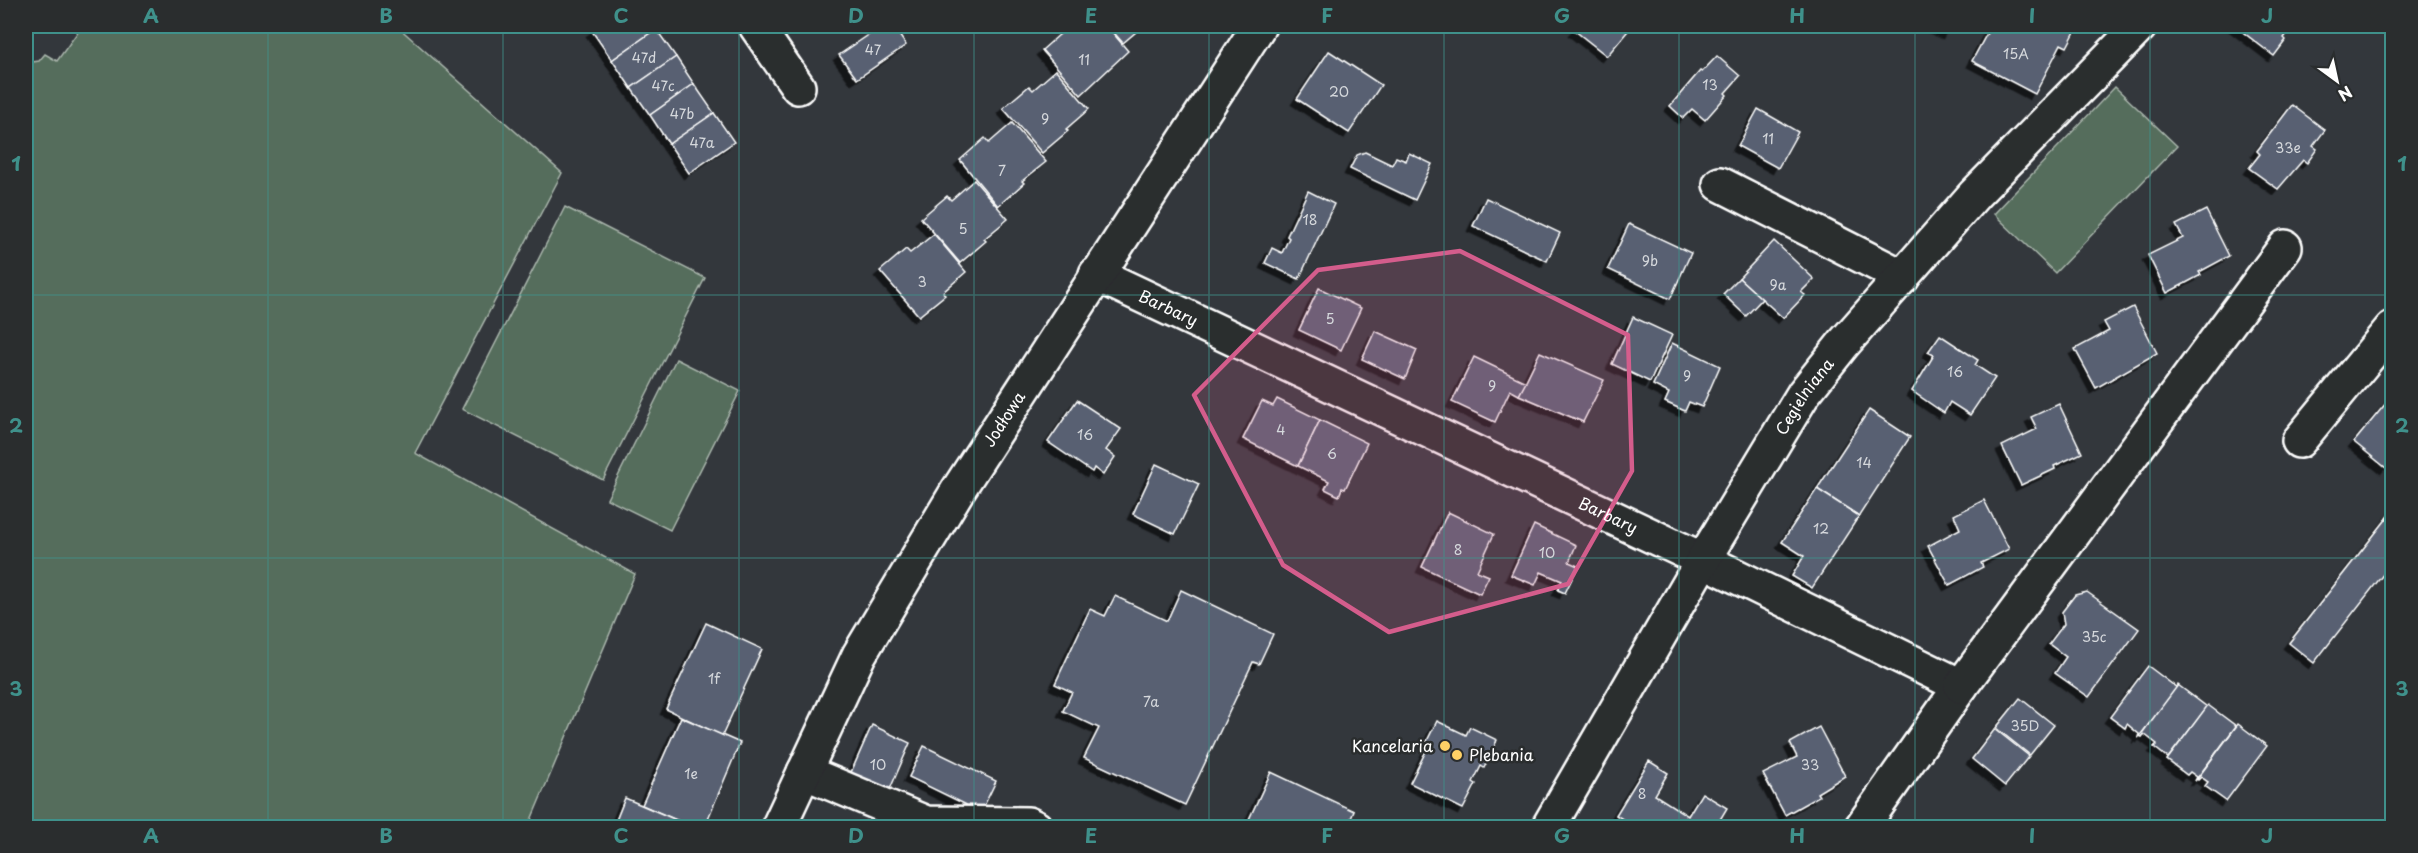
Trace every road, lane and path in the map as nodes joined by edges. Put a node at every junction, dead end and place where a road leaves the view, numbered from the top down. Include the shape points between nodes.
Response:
1 (756, 26) edge
2 (1259, 26) edge
3 (2140, 26) edge
4 (798, 87) dead end
5 (1720, 184) dead end
6 (2285, 247) dead end
7 (1096, 274) junction
8 (1903, 277) junction
9 (2392, 328) edge
10 (2299, 441) dead end
11 (1703, 560) junction
12 (1962, 686) junction
13 (804, 772) junction
14 (778, 828) edge
15 (1036, 828) edge
16 (1548, 828) edge
17 (1862, 828) edge

1 - 4 street
2 - 7 street, Jodłowa
3 - 8 street, Cegielniana via 1975,194
5 - 8 street
6 - 12 street
7 - 11 street, Barbary
7 - 13 street, Jodłowa via 958,489 859,655
8 - 11 street, Cegielniana via 1804,393
9 - 10 street
11 - 12 street, Barbary
11 - 16 street, Cegielniana
12 - 17 street
13 - 14 street, Jodłowa
13 - 15 street via 926,823 1028,824

